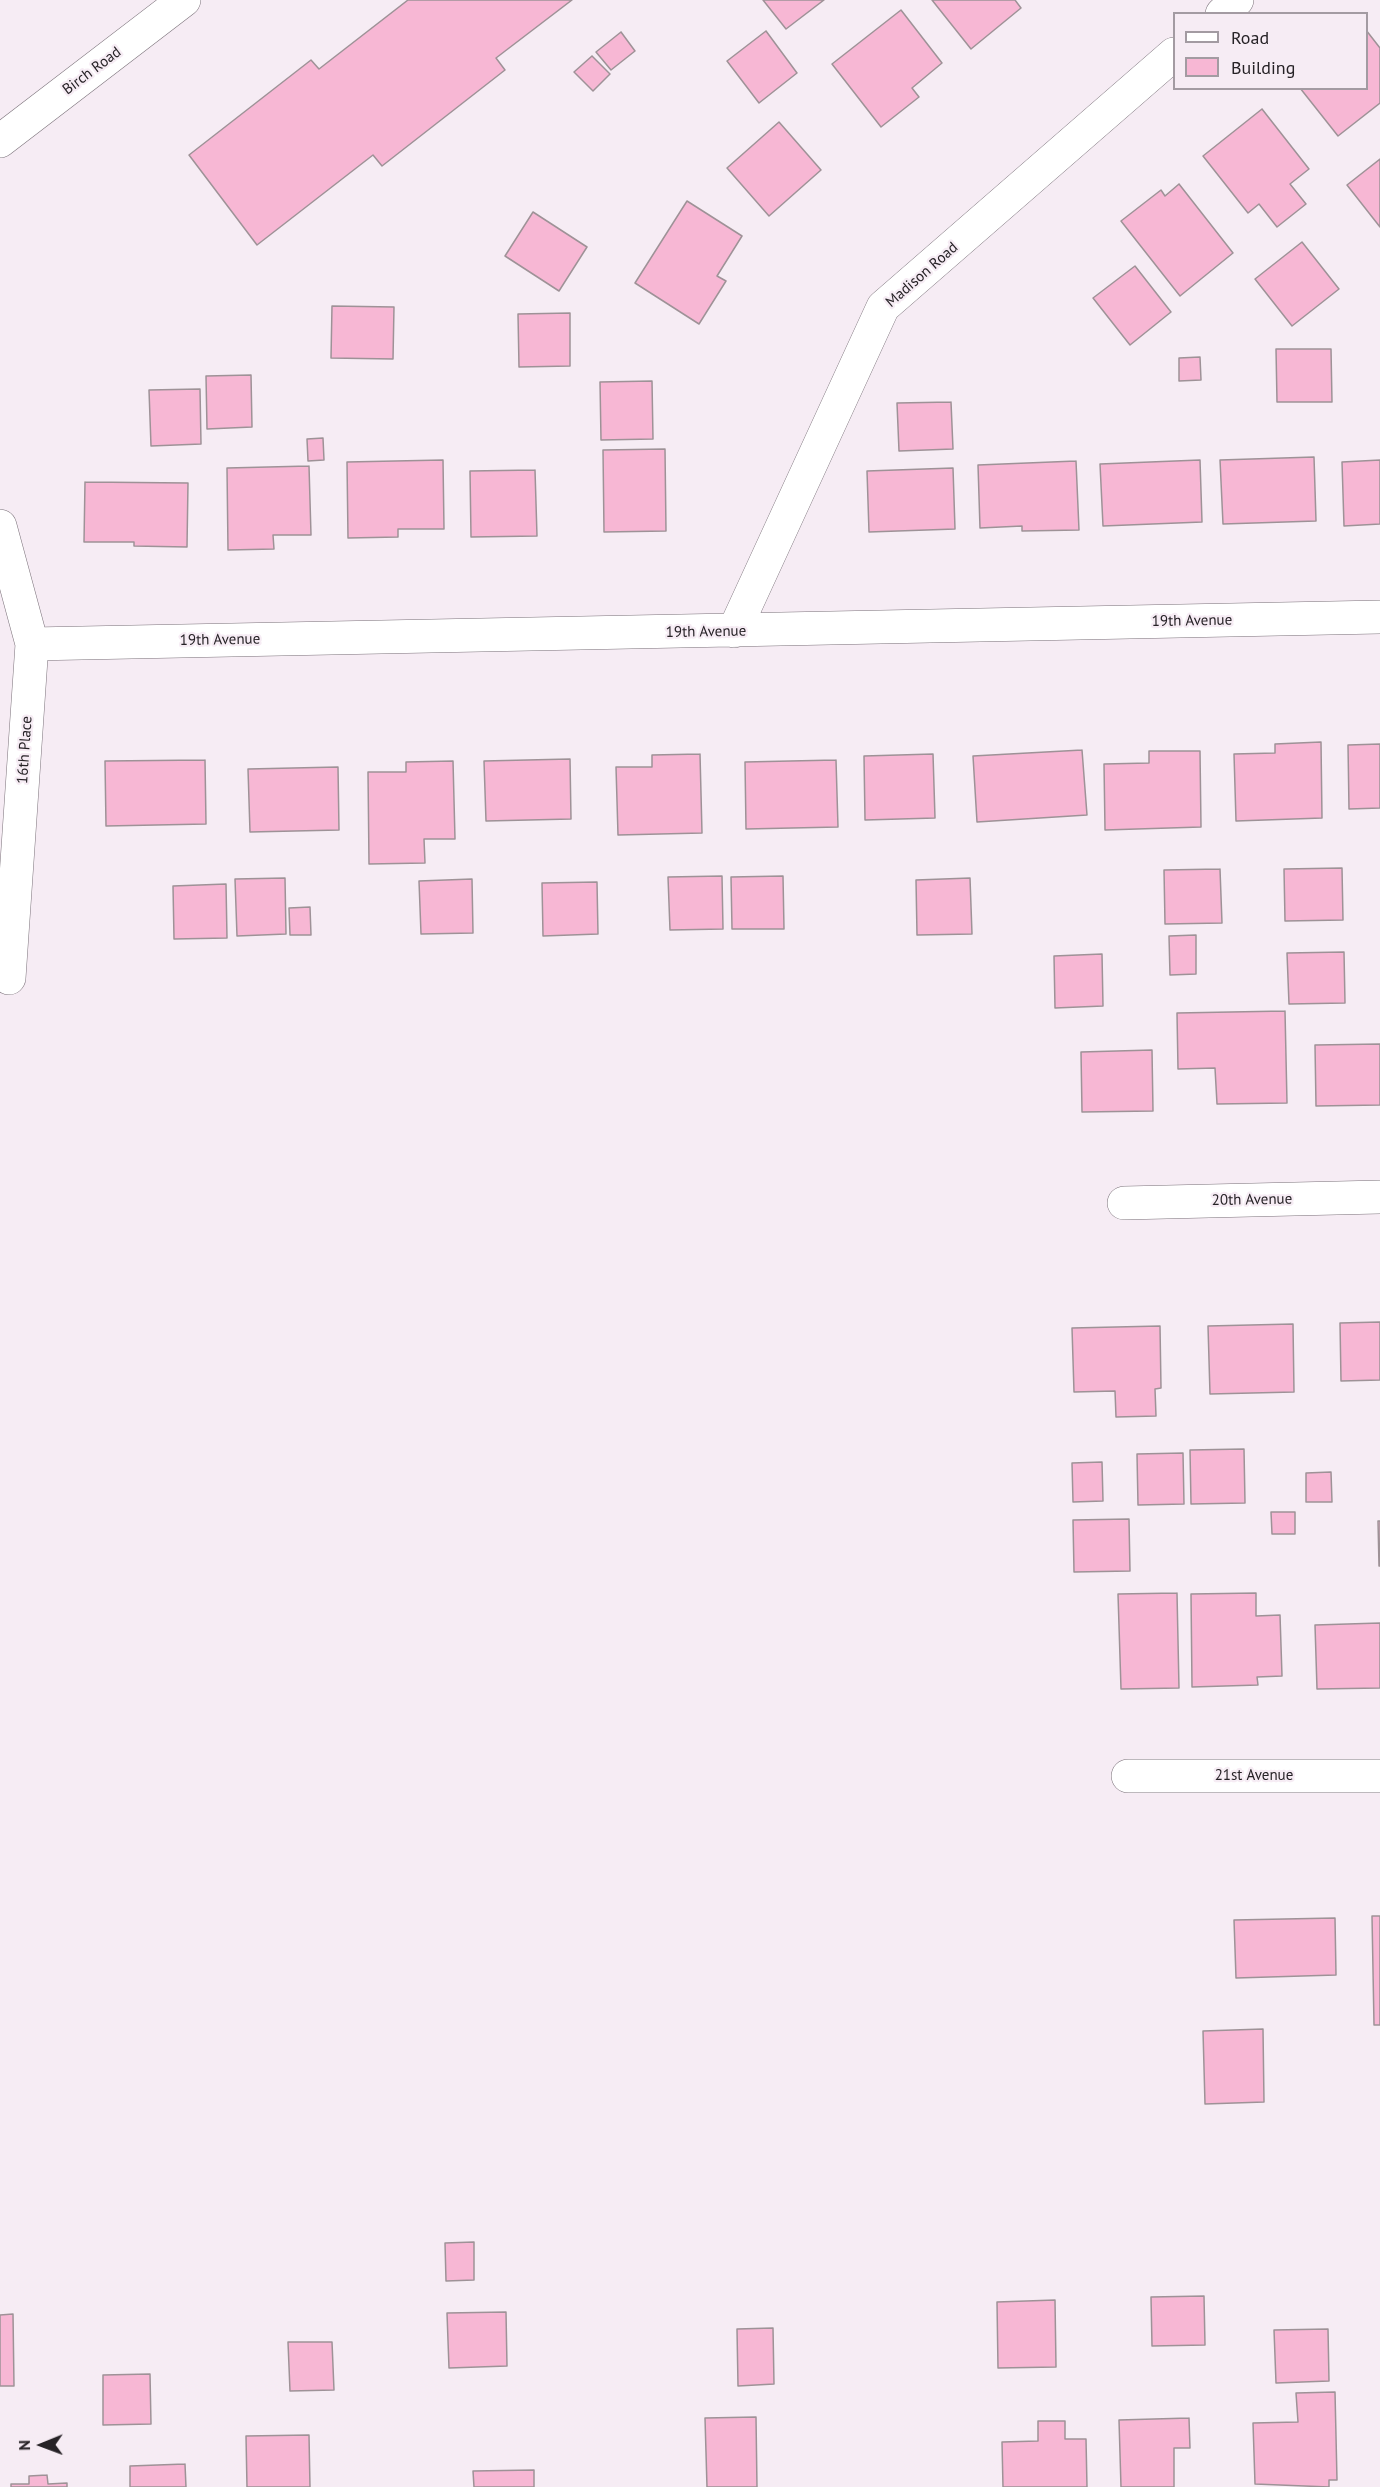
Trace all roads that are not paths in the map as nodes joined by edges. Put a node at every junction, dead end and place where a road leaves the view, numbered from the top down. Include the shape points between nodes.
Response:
1 (184, 0) edge
2 (1237, 0) edge
3 (1224, 12) edge
4 (1173, 55) edge
5 (0, 141) edge
6 (0, 526) edge
7 (1380, 617) edge
8 (734, 631) junction
9 (32, 644) junction
10 (9, 978) dead end
11 (1380, 1197) edge
12 (1124, 1203) dead end
13 (1128, 1776) dead end
14 (1380, 1776) edge

1 - 5 street, Birch Road
2 - 3 street
4 - 8 street, Madison Road via 884,307
6 - 9 street, 16th Place
7 - 8 street, 19th Avenue
8 - 9 street, 19th Avenue
9 - 10 street, 16th Place
11 - 12 street, 20th Avenue
13 - 14 street, 21st Avenue

